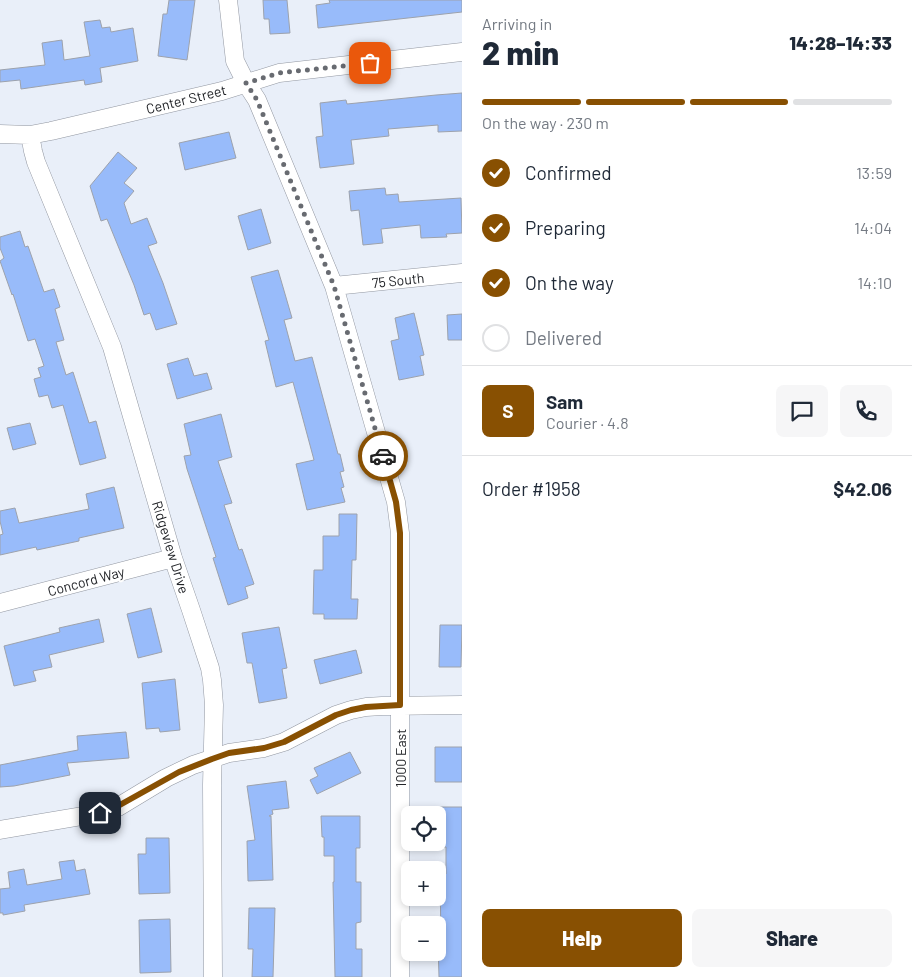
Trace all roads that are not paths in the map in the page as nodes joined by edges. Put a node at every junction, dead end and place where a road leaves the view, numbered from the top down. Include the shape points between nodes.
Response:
1 (228, 0) edge
2 (462, 52) edge
3 (246, 83) junction
4 (0, 134) edge
5 (30, 135) junction
6 (462, 273) edge
7 (334, 286) junction
8 (173, 558) junction
9 (0, 603) edge
10 (400, 705) junction
11 (462, 705) edge
12 (212, 759) junction
13 (0, 830) edge
14 (213, 977) edge
15 (400, 977) edge

1 - 3 street, 1000 East via 235,61
2 - 3 street, Center Street via 279,73
3 - 5 street, Center Street
3 - 7 street, 1000 East via 257,100
4 - 5 street, Center Street
5 - 8 street, Ridgeview Drive via 36,162 117,361
6 - 7 street, 75 South
7 - 10 street, 1000 East via 399,517
8 - 9 street, Concord Way
8 - 12 street, Ridgeview Drive via 211,674 214,705
10 - 11 street
10 - 12 street via 351,710 284,742
10 - 15 street, 1000 East
12 - 13 street via 179,772 100,813
12 - 14 street, Ridgeview Drive

